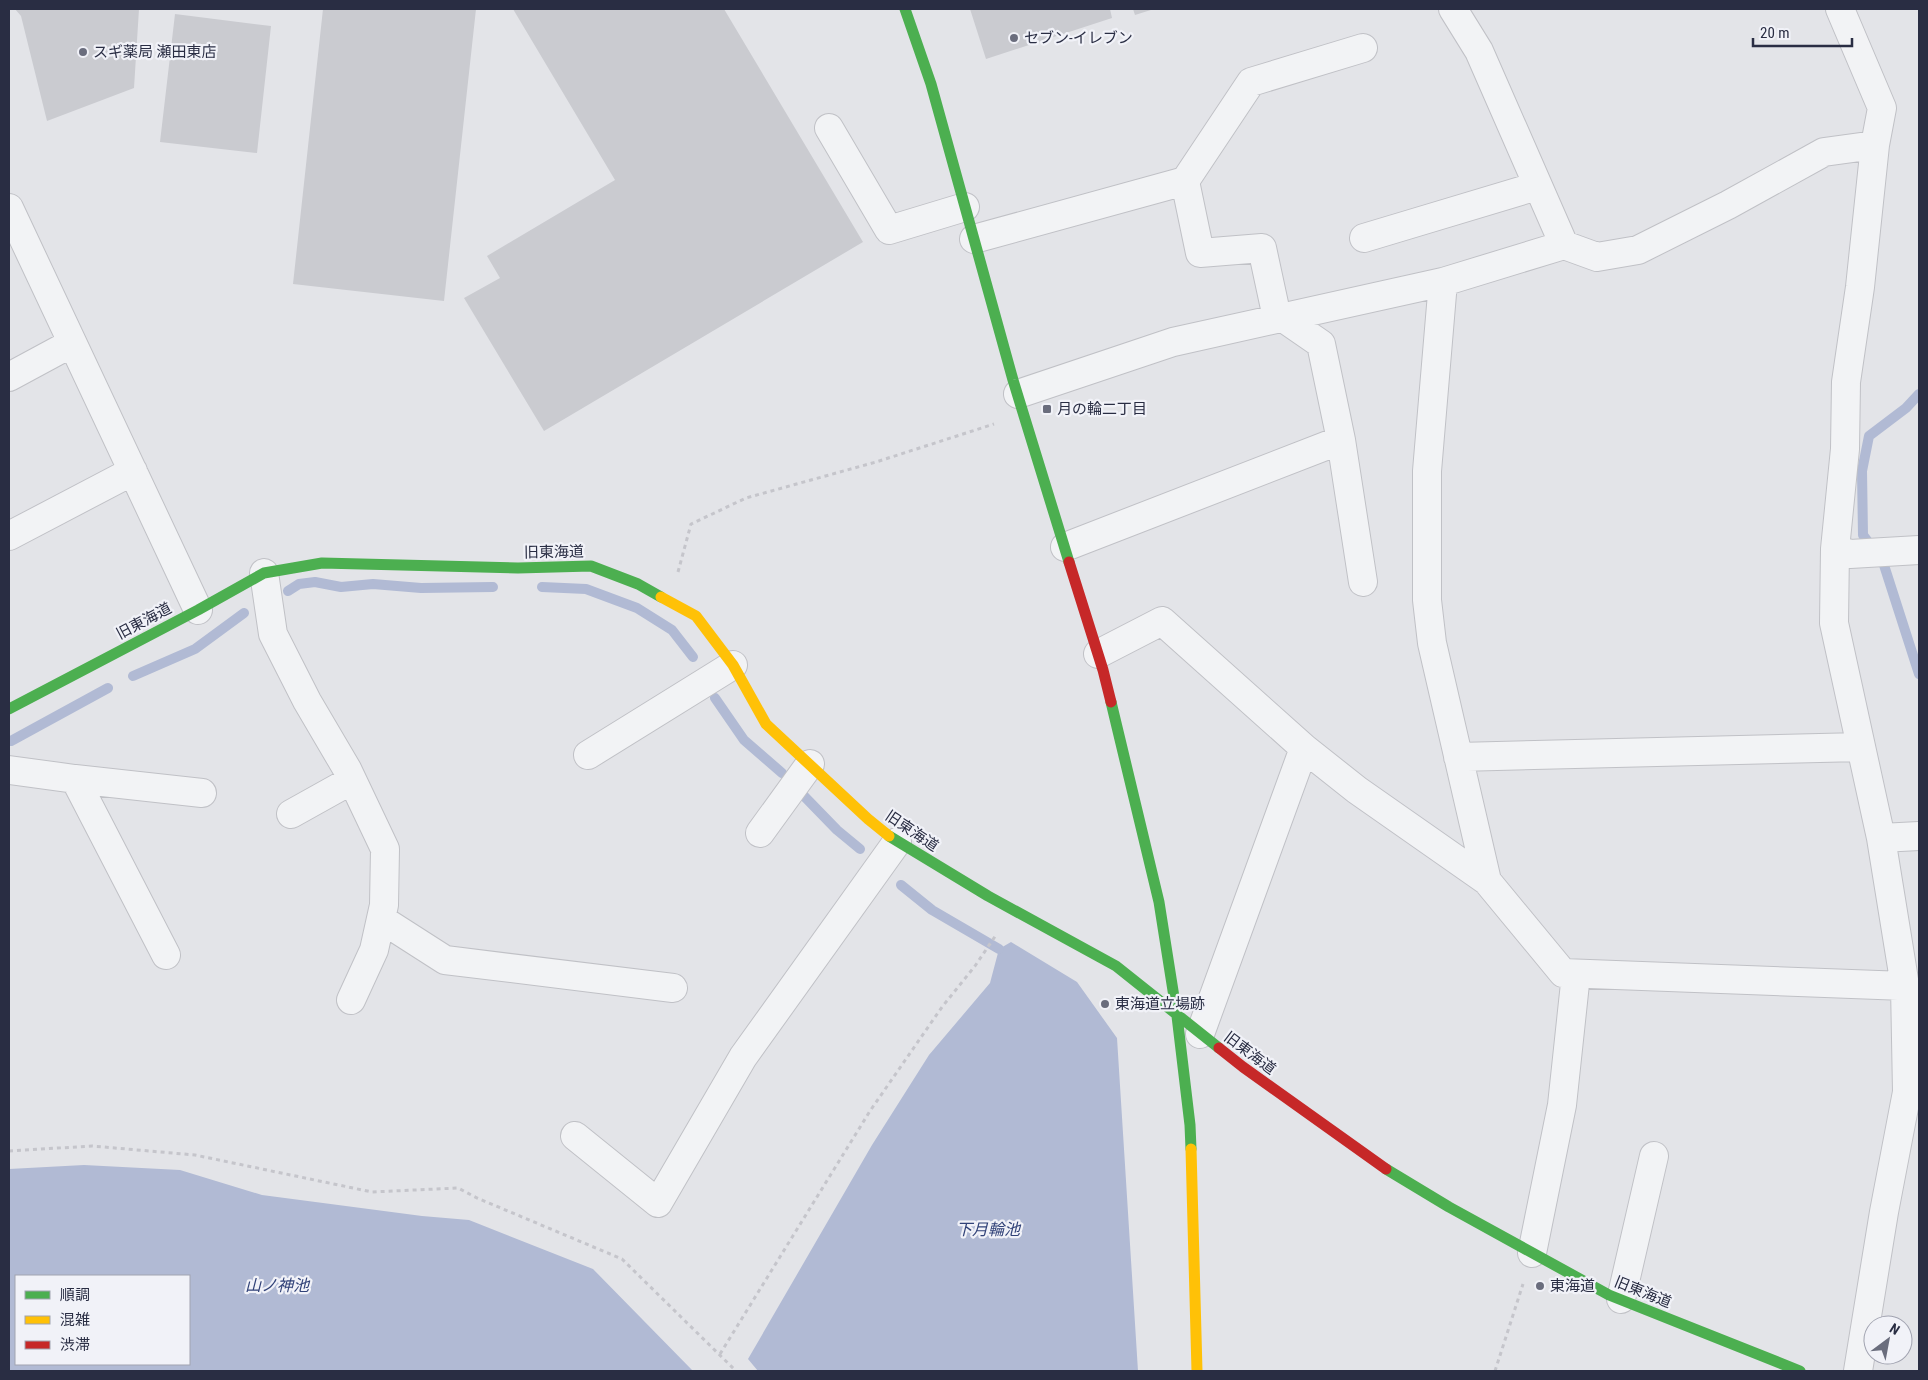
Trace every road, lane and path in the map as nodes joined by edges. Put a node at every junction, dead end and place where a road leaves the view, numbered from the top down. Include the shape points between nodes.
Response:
1 (905, 9) edge
2 (1840, 9) edge
3 (1457, 10) edge
4 (1363, 48) dead end
5 (829, 128) dead end
6 (1874, 145) junction
7 (1185, 181) junction
8 (1537, 186) junction
9 (965, 207) junction
10 (10, 216) edge
11 (1364, 238) dead end
12 (974, 239) junction
13 (1564, 245) junction
14 (1443, 282) junction
15 (1282, 317) junction
16 (72, 343) junction
17 (9, 377) edge
18 (1021, 404) junction
19 (1341, 440) junction
20 (133, 471) junction
21 (9, 536) edge
22 (1065, 547) junction
23 (1908, 550) edge
24 (1842, 551) junction
25 (264, 573) junction
26 (1363, 582) dead end
27 (670, 601) junction
28 (198, 610) junction
29 (1098, 654) junction
30 (733, 665) junction
31 (9, 708) edge
32 (1861, 747) junction
33 (1304, 748) junction
34 (588, 755) dead end
35 (1458, 757) junction
36 (810, 764) junction
37 (9, 770) edge
38 (75, 779) junction
39 (352, 780) junction
40 (202, 793) dead end
41 (290, 814) dead end
42 (760, 832) dead end
43 (1919, 836) edge
44 (1881, 838) junction
45 (897, 842) junction
46 (1487, 881) junction
47 (381, 920) junction
48 (998, 933) dead end
49 (166, 956) dead end
50 (1576, 974) junction
51 (1905, 986) junction
52 (673, 988) dead end
53 (352, 1000) dead end
54 (1177, 1016) junction
55 (1200, 1034) junction
56 (575, 1136) dead end
57 (9, 1151) edge
58 (1654, 1156) dead end
59 (1532, 1253) junction
60 (1622, 1299) junction
61 (720, 1354) junction
62 (736, 1371) edge
63 (1197, 1371) edge
64 (1495, 1371) edge
65 (1800, 1371) edge
66 (1858, 1371) edge

1 - 9 street via 931,84
2 - 6 street via 1882,108
3 - 8 street via 1479,51
4 - 7 street via 1251,82
5 - 9 street via 889,230
6 - 13 street via 1824,152 1638,250 1597,257
6 - 24 street via 1860,287 1846,382
7 - 12 street
7 - 15 street via 1200,253 1262,248 1276,313
8 - 11 street
8 - 13 street
9 - 12 street
10 - 16 street
12 - 18 street
13 - 14 street
14 - 15 street
14 - 35 street via 1426,471 1427,600 1432,643
15 - 18 street via 1173,342
15 - 19 street via 1321,344
16 - 17 street
16 - 20 street
18 - 22 street
18 - 27 path via 876,462 746,498 691,524
19 - 22 street
19 - 26 street
20 - 21 street
20 - 28 street
22 - 29 street
23 - 24 street
24 - 32 street via 1834,623
25 - 27 street, 旧東海道 via 322,563 518,568 592,566
25 - 28 street, 旧東海道
25 - 39 street via 273,634
27 - 30 street, 旧東海道 via 696,616
28 - 31 street, 旧東海道
29 - 33 street via 1162,621
29 - 54 street via 1159,902
30 - 34 street
30 - 36 street, 旧東海道 via 766,724
32 - 35 street
32 - 44 street
33 - 46 street via 1357,790
33 - 55 street
35 - 46 street
36 - 42 street
36 - 45 street, 旧東海道
37 - 38 street
38 - 40 street
38 - 49 street
39 - 41 street
39 - 47 street via 385,849
43 - 44 street
44 - 51 street
45 - 54 street, 旧東海道 via 1116,966
45 - 56 street via 743,1057 658,1203
46 - 50 street via 1563,974
47 - 52 street via 446,960
47 - 53 street via 374,950
48 - 61 path via 870,1111
50 - 51 street
50 - 59 street via 1562,1105
51 - 66 street via 1907,1092
54 - 55 street, 旧東海道
54 - 63 street via 1192,1158
55 - 59 street, 旧東海道 via 1380,1165 1449,1208
57 - 61 path via 92,1146 194,1155 372,1192 458,1188 622,1259
58 - 60 street
59 - 60 street, 旧東海道
59 - 64 path
60 - 65 street, 旧東海道
61 - 62 path

